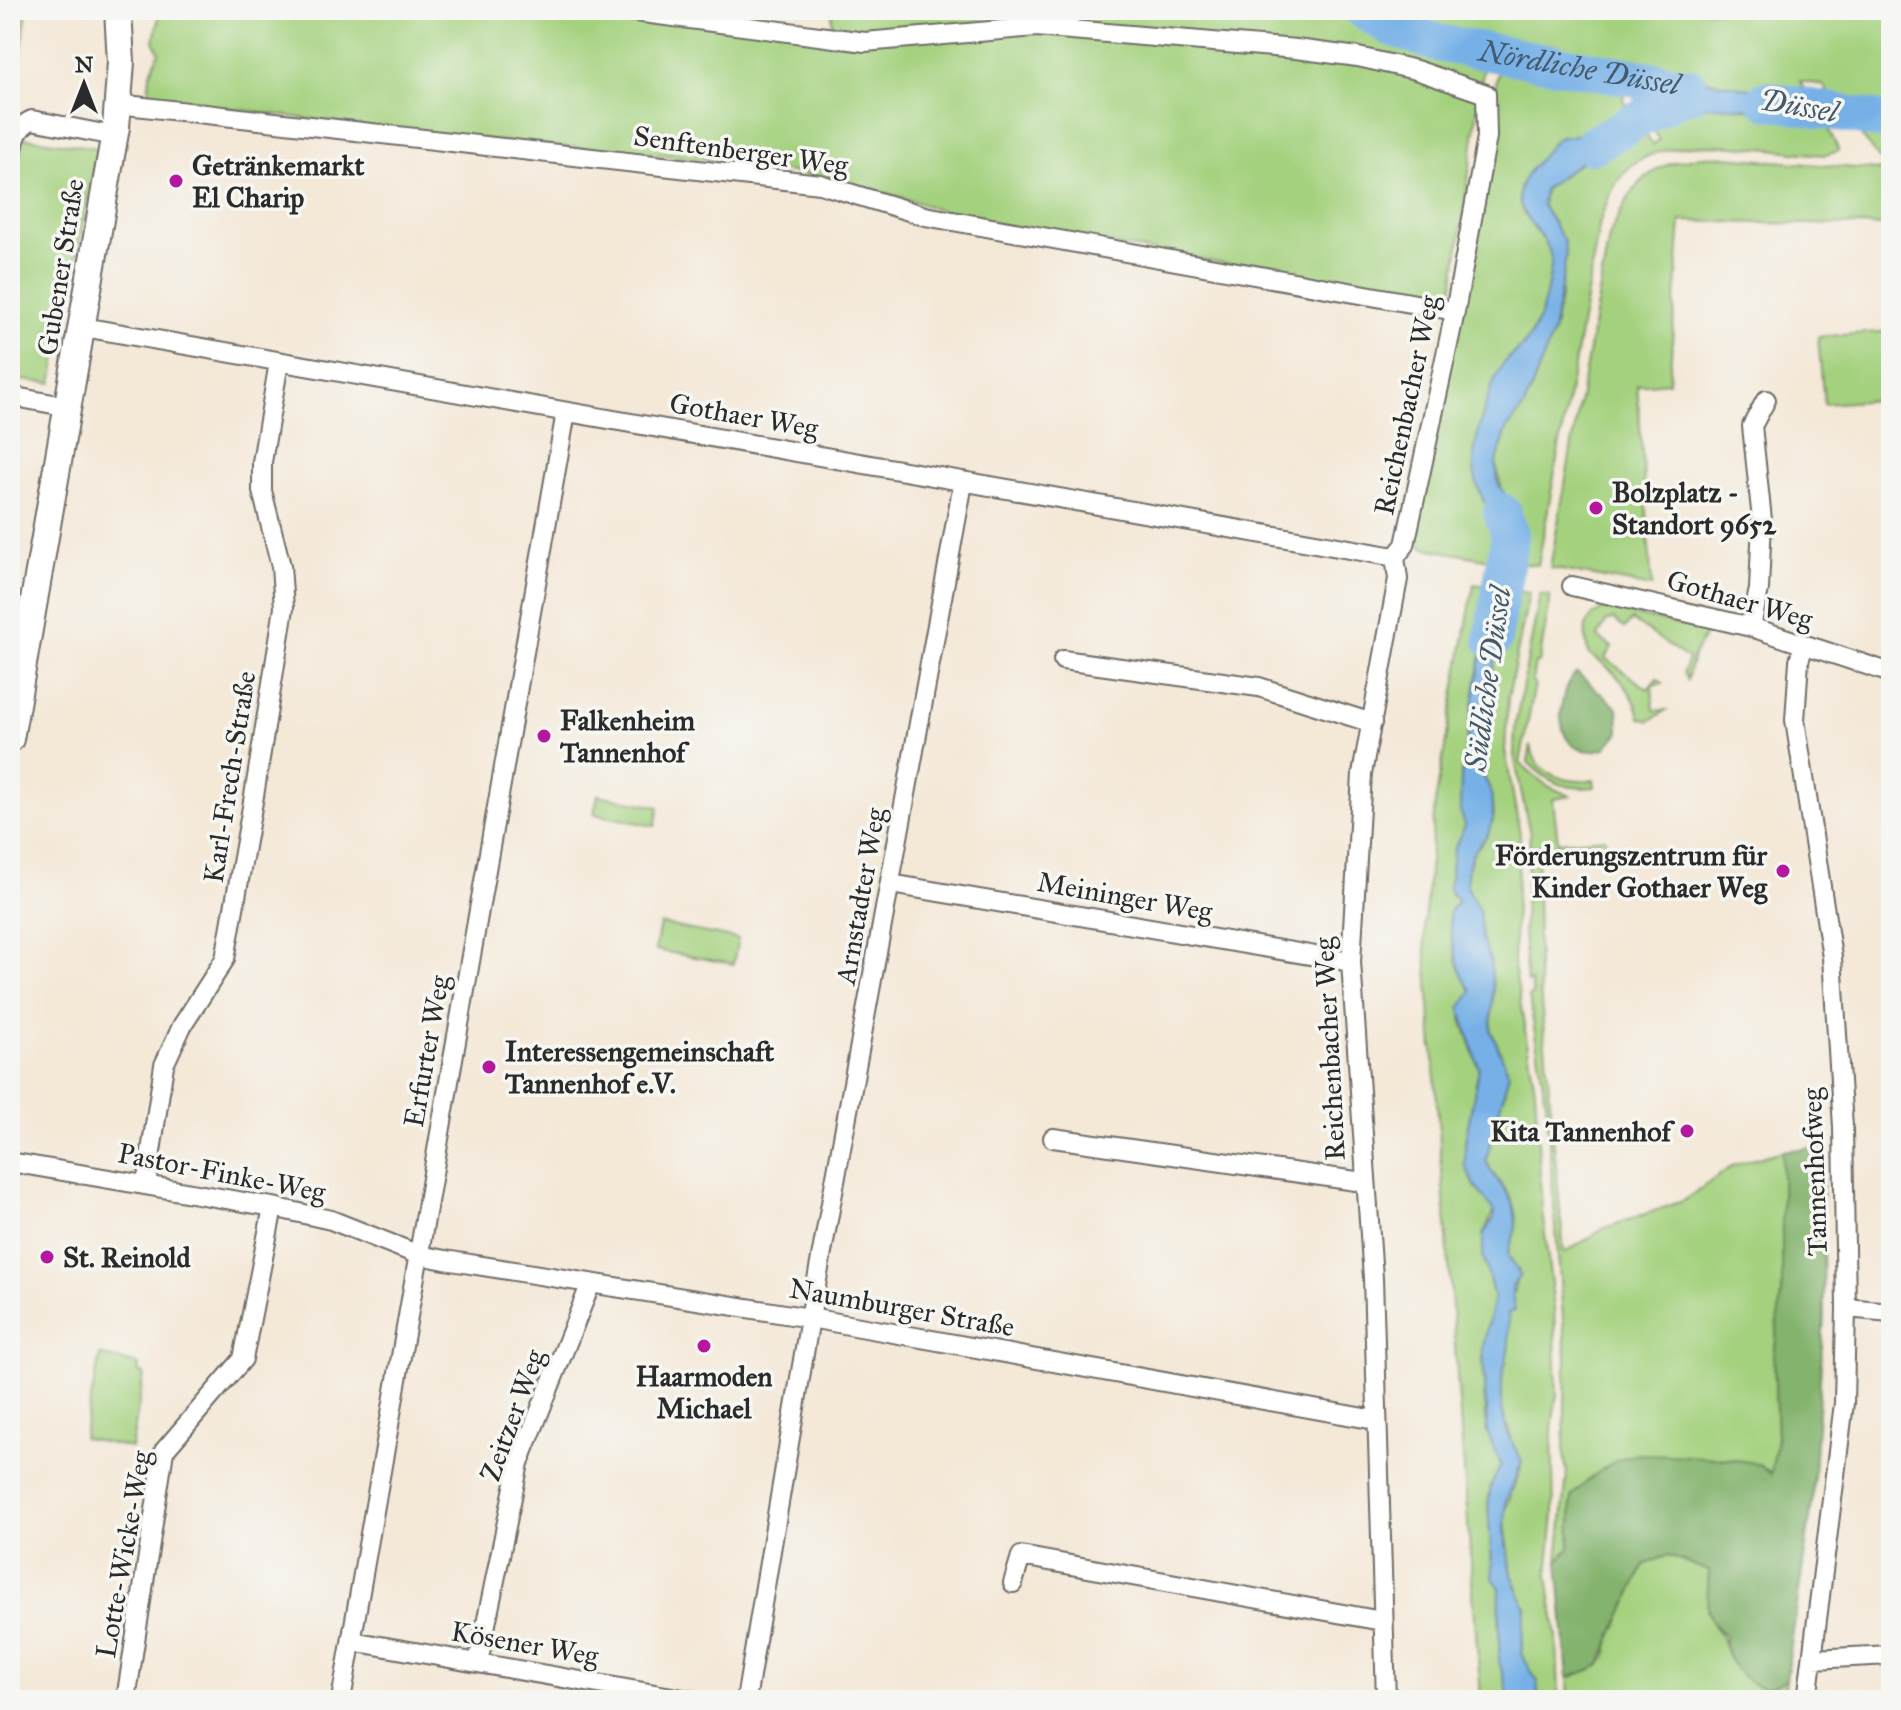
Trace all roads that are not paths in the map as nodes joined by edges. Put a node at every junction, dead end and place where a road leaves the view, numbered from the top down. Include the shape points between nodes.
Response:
1 (118, 10) edge
2 (620, 10) edge
3 (118, 104) junction
4 (114, 136) junction
5 (10, 178) edge
6 (1444, 309) dead end
7 (83, 327) junction
8 (279, 362) junction
9 (10, 396) edge
10 (1766, 400) dead end
11 (69, 407) junction
12 (566, 412) junction
13 (963, 483) junction
14 (1395, 557) junction
15 (1572, 586) dead end
16 (1751, 627) junction
17 (1804, 645) junction
18 (1063, 660) dead end
19 (1891, 673) edge
20 (14, 687) edge
21 (1372, 723) junction
22 (10, 739) edge
23 (891, 884) junction
24 (1351, 962) junction
25 (1053, 1138) dead end
26 (10, 1162) edge
27 (1363, 1182) junction
28 (146, 1185) junction
29 (273, 1207) junction
30 (419, 1255) junction
31 (591, 1283) junction
32 (1846, 1308) junction
33 (1891, 1312) edge
34 (810, 1318) junction
35 (1375, 1420) junction
36 (1013, 1583) dead end
37 (1382, 1621) junction
38 (352, 1641) junction
39 (1891, 1655) edge
40 (1813, 1659) junction
41 (478, 1663) junction
42 (126, 1700) edge
43 (341, 1700) edge
44 (689, 1700) edge
45 (746, 1700) edge
46 (1386, 1700) edge
47 (1807, 1700) edge

1 - 3 street, Gubener Straße
2 - 14 street, Reichenbacher Weg via 865,42 1036,27 1267,46 1358,57 1486,94 1487,137 1455,312 1405,545
3 - 4 street, Gubener Straße
3 - 6 street, Senftenberger Weg via 820,184 925,216
4 - 5 street via 32,120 17,132
4 - 7 street, Gubener Straße
7 - 8 street, Gothaer Weg
7 - 11 street, Gubener Straße
8 - 12 street, Gothaer Weg
8 - 28 street, Karl-Frech-Straße via 262,491 281,566 284,608 252,810 225,959 164,1065
9 - 11 street
10 - 16 street via 1752,426 1762,532
11 - 20 street, Gubener Straße
12 - 13 street, Gothaer Weg
12 - 30 street, Erfurter Weg
13 - 14 street, Gothaer Weg
13 - 23 street, Arnstadter Weg
14 - 21 street, Reichenbacher Weg via 1398,579
15 - 16 street, Gothaer Weg
16 - 17 street, Gothaer Weg
17 - 19 street, Gothaer Weg
17 - 32 street, Tannenhofweg via 1795,720 1832,957 1843,1127
18 - 21 street via 1259,687
20 - 22 street, Gubener Straße
21 - 24 street, Reichenbacher Weg via 1362,774
23 - 24 street, Meininger Weg
23 - 34 street, Arnstadter Weg
24 - 27 street, Reichenbacher Weg
25 - 27 street, Reichenbacher Weg
26 - 28 street, Pastor-Finke-Weg
27 - 35 street, Reichenbacher Weg via 1373,1278
28 - 29 street, Pastor-Finke-Weg
29 - 30 street, Pastor-Finke-Weg via 331,1220
29 - 42 street, Lotte-Wicke-Weg via 243,1359 164,1451
30 - 31 street, Naumburger Straße
30 - 38 street, Erfurter Weg
31 - 34 street, Naumburger Straße
31 - 41 street, Zeitzer Weg via 519,1463
32 - 33 street
32 - 40 street, Tannenhofweg via 1844,1403
34 - 35 street, Naumburger Straße
34 - 45 street
35 - 37 street, Reichenbacher Weg
36 - 37 street via 1021,1556
37 - 46 street, Reichenbacher Weg
38 - 41 street, Kösener Weg
38 - 43 street, Erfurter Weg
39 - 40 street
40 - 47 street, Tannenhofweg
41 - 44 street, Kösener Weg

